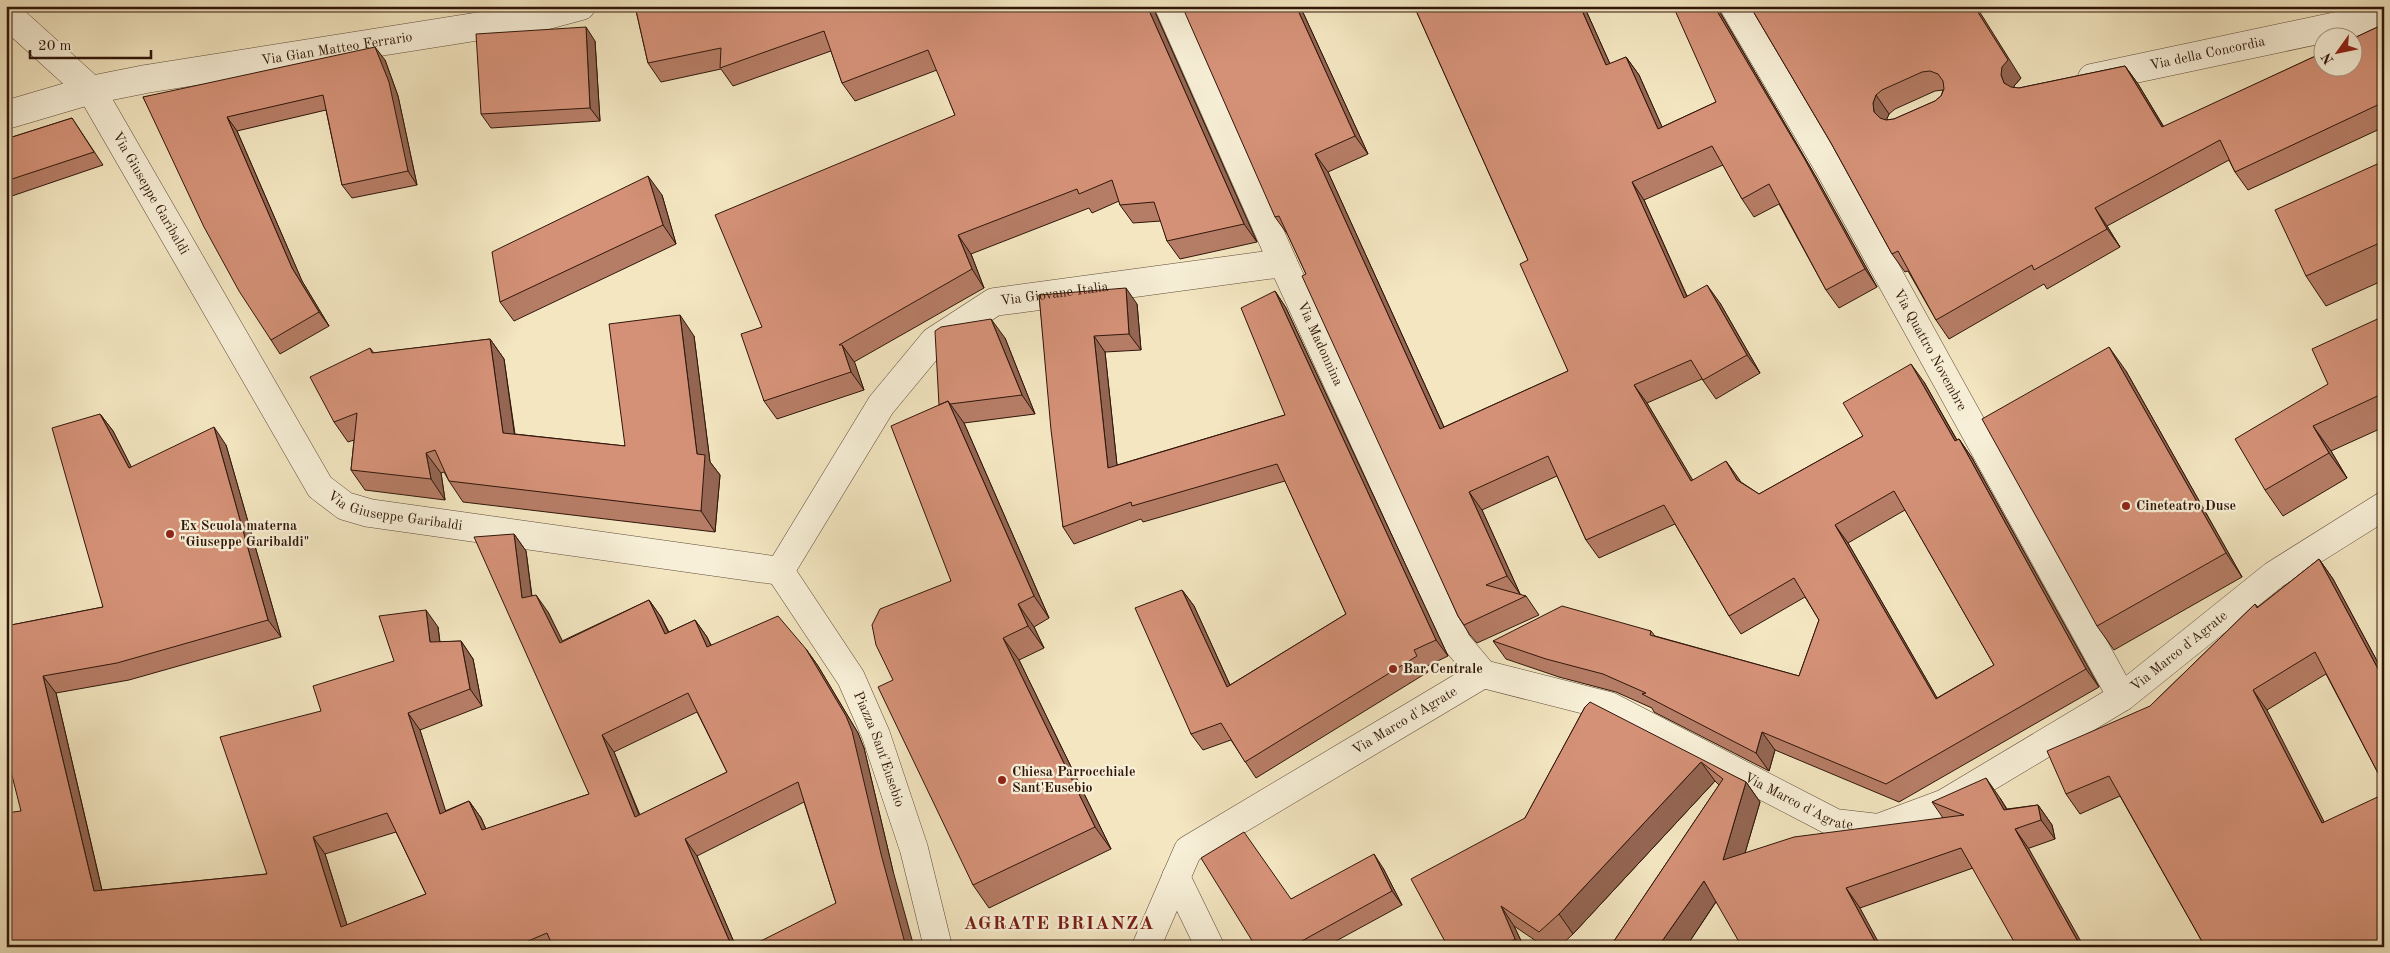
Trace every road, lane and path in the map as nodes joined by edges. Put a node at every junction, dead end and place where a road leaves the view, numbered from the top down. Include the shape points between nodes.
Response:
1 (581, 6) edge
2 (1169, 6) edge
3 (1734, 6) edge
4 (6, 13) edge
5 (2384, 16) edge
6 (2068, 83) edge
7 (91, 90) junction
8 (6, 115) edge
9 (1282, 263) junction
10 (2384, 506) edge
11 (780, 571) junction
12 (1484, 674) junction
13 (2122, 697) junction
14 (1176, 877) junction
15 (938, 947) edge
16 (1146, 947) edge
17 (1210, 947) edge

1 - 7 street, Via Gian Matteo Ferrario via 544,16
2 - 9 street, Via Madonnina
3 - 13 street, Via Quattro Novembre via 1838,163
4 - 7 street, Via Giuseppe Garibaldi
5 - 6 street, Via della Concordia
7 - 8 street, Via Gian Matteo Ferrario
7 - 11 street, Via Giuseppe Garibaldi via 320,487 345,506 369,513
9 - 11 street, Via Giovane Italia via 994,302 934,341 881,405
9 - 12 street, Via Madonnina via 1457,643
10 - 13 street, Via Marco d'Agrate via 2274,575
11 - 15 street, Piazza Sant'Eusebio via 851,678 876,735 914,849
12 - 13 street, Via Marco d'Agrate via 1609,706 1835,823 1878,828 1945,803
12 - 14 street, Via Marco d'Agrate via 1188,850
14 - 16 street
14 - 17 street

